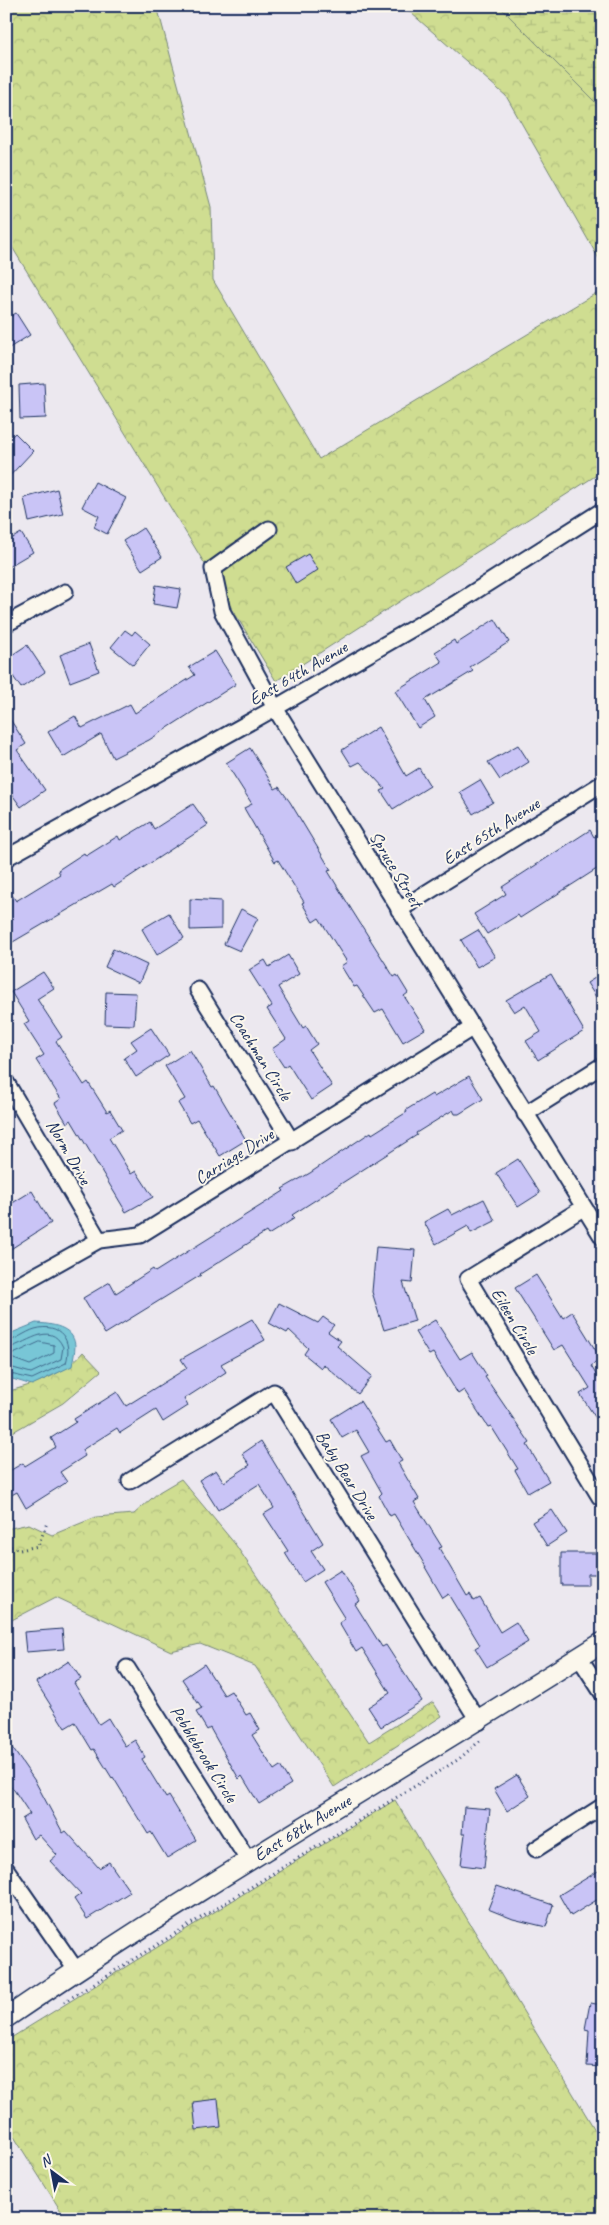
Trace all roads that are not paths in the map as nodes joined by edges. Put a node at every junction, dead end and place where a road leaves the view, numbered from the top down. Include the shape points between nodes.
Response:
1 (603, 510) edge
2 (269, 529) dead end
3 (65, 592) dead end
4 (6, 624) edge
5 (275, 708) junction
6 (603, 783) edge
7 (6, 857) edge
8 (399, 910) junction
9 (198, 990) dead end
10 (472, 1028) junction
11 (603, 1065) edge
12 (6, 1082) edge
13 (525, 1114) junction
14 (292, 1142) junction
15 (583, 1208) junction
16 (603, 1238) edge
17 (99, 1240) junction
18 (6, 1292) edge
19 (130, 1482) dead end
20 (600, 1497) dead end
21 (603, 1642) edge
22 (579, 1657) junction
23 (127, 1668) dead end
24 (603, 1694) edge
25 (482, 1729) junction
26 (603, 1806) edge
27 (536, 1848) dead end
28 (248, 1860) junction
29 (6, 1869) edge
30 (76, 1970) junction
31 (6, 2018) edge

1 - 5 street, East 64th Avenue via 454,604
2 - 5 street, Spruce Street via 213,569 222,611
3 - 4 street
5 - 7 street, East 64th Avenue
5 - 8 street, Spruce Street
6 - 8 street, East 65th Avenue
8 - 10 street, Spruce Street
9 - 14 street, Coachman Circle
10 - 13 street, Spruce Street
10 - 14 street, Carriage Drive
11 - 13 street
12 - 17 street, Norm Drive
13 - 15 street, Spruce Street
14 - 17 street, Carriage Drive via 140,1235
15 - 16 street, Spruce Street
15 - 20 street, Eileen Circle via 468,1279
17 - 18 street, Carriage Drive
19 - 25 street, Baby Bear Drive via 274,1392
21 - 22 street, East 68th Avenue
22 - 24 street
22 - 25 street, East 68th Avenue
23 - 28 street, Pebblebrook Circle
25 - 28 street, East 68th Avenue
26 - 27 street
28 - 30 street, East 68th Avenue
29 - 30 street
30 - 31 street, East 68th Avenue

